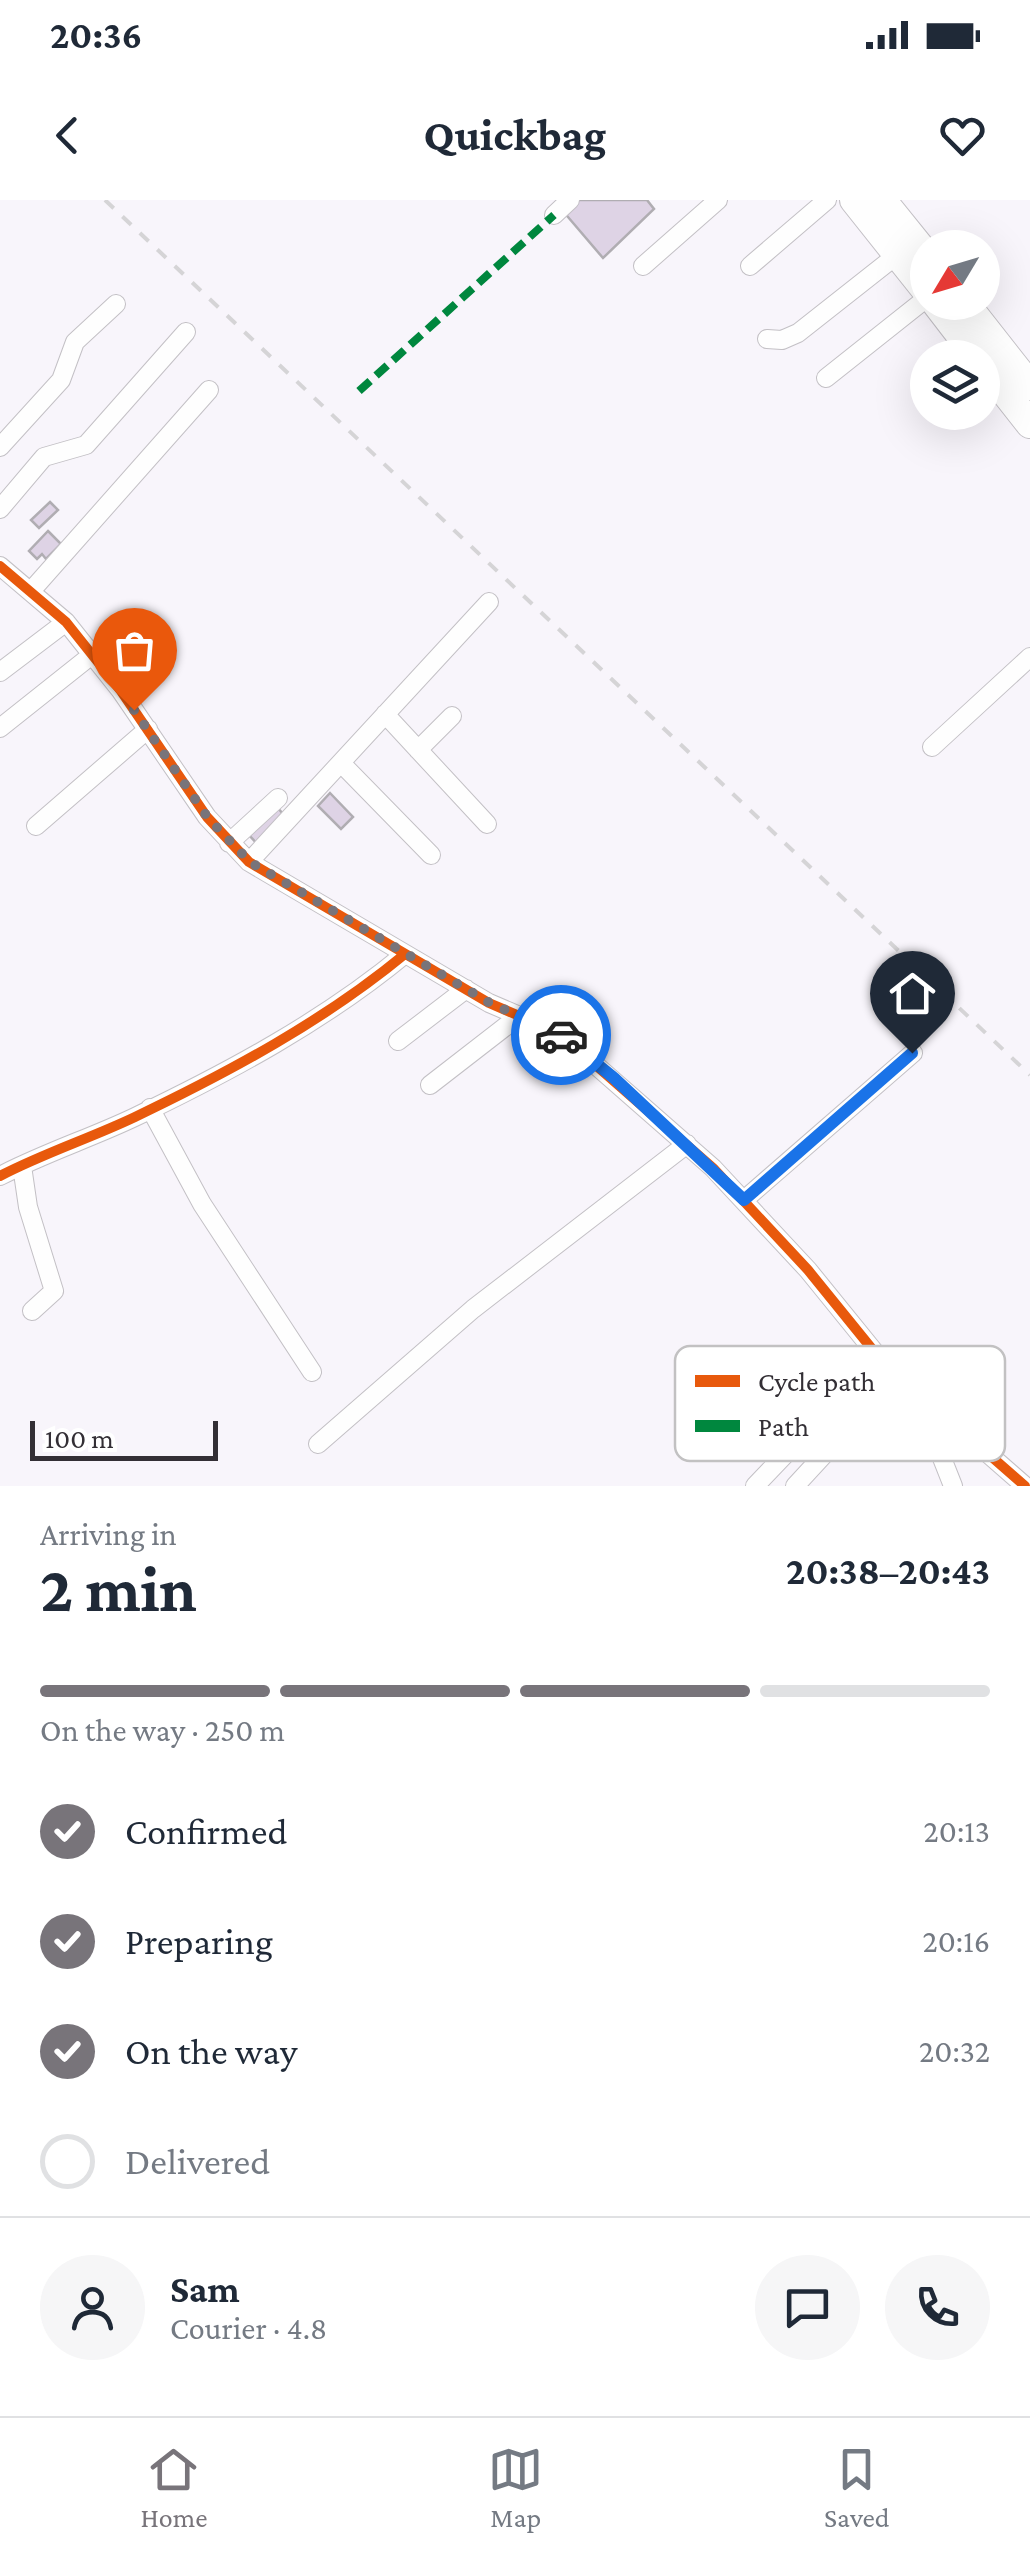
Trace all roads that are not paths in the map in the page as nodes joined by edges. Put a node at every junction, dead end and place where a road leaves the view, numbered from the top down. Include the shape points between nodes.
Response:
1 (570, 200) edge
2 (718, 200) edge
3 (827, 200) edge
4 (854, 200) edge
5 (882, 200) edge
6 (554, 215) dead end
7 (910, 235) edge
8 (898, 255) junction
9 (644, 266) dead end
10 (750, 266) dead end
11 (910, 271) edge
12 (116, 304) dead end
13 (910, 310) edge
14 (949, 320) edge
15 (978, 320) edge
16 (186, 332) dead end
17 (767, 338) dead end
18 (964, 340) edge
19 (826, 378) dead end
20 (1021, 378) edge
21 (209, 390) dead end
22 (1030, 424) edge
23 (0, 447) edge
24 (0, 509) edge
25 (0, 566) edge
26 (30, 592) junction
27 (489, 602) dead end
28 (66, 622) junction
29 (93, 654) junction
30 (1030, 657) edge
31 (0, 672) edge
32 (385, 714) junction
33 (452, 716) dead end
34 (0, 728) edge
35 (148, 729) junction
36 (932, 748) dead end
37 (418, 750) junction
38 (341, 763) junction
39 (278, 798) dead end
40 (486, 824) dead end
41 (36, 826) dead end
42 (229, 842) junction
43 (431, 854) dead end
44 (250, 862) junction
45 (405, 954) junction
46 (466, 989) junction
47 (519, 1016) junction
48 (398, 1041) dead end
49 (912, 1053) dead end
50 (430, 1085) dead end
51 (150, 1108) junction
52 (687, 1144) junction
53 (22, 1166) junction
54 (0, 1176) edge
55 (744, 1200) junction
56 (32, 1310) dead end
57 (873, 1346) edge
58 (312, 1372) dead end
59 (318, 1444) dead end
60 (779, 1461) edge
61 (818, 1461) edge
62 (943, 1461) edge
63 (996, 1461) edge
64 (755, 1486) edge
65 (795, 1486) edge
66 (953, 1486) edge
67 (1025, 1486) edge

1 - 6 street
2 - 9 street
3 - 10 street
4 - 8 highway
5 - 7 highway
8 - 11 highway
8 - 17 street via 798,332
12 - 23 street via 75,342 60,380
13 - 19 street
14 - 18 highway
15 - 20 highway
16 - 24 street via 86,445 44,457
20 - 22 highway
21 - 26 street
25 - 26 street
26 - 28 street
27 - 32 street
28 - 29 street
28 - 31 street
29 - 34 street
29 - 35 street
30 - 36 street
32 - 37 street
32 - 38 street
33 - 37 street
35 - 41 street
35 - 42 street
37 - 40 street
38 - 43 street
38 - 44 street
39 - 42 street
42 - 44 street
44 - 45 street
45 - 46 street
45 - 51 street via 327,1014
46 - 47 street
46 - 48 street
47 - 50 street
47 - 52 street via 560,1034
49 - 55 street
51 - 53 street
51 - 58 street via 202,1204
52 - 55 street
52 - 59 street via 473,1309
53 - 54 street
53 - 56 street via 54,1291
55 - 57 street
60 - 64 street
61 - 65 street
62 - 66 street
63 - 67 street

